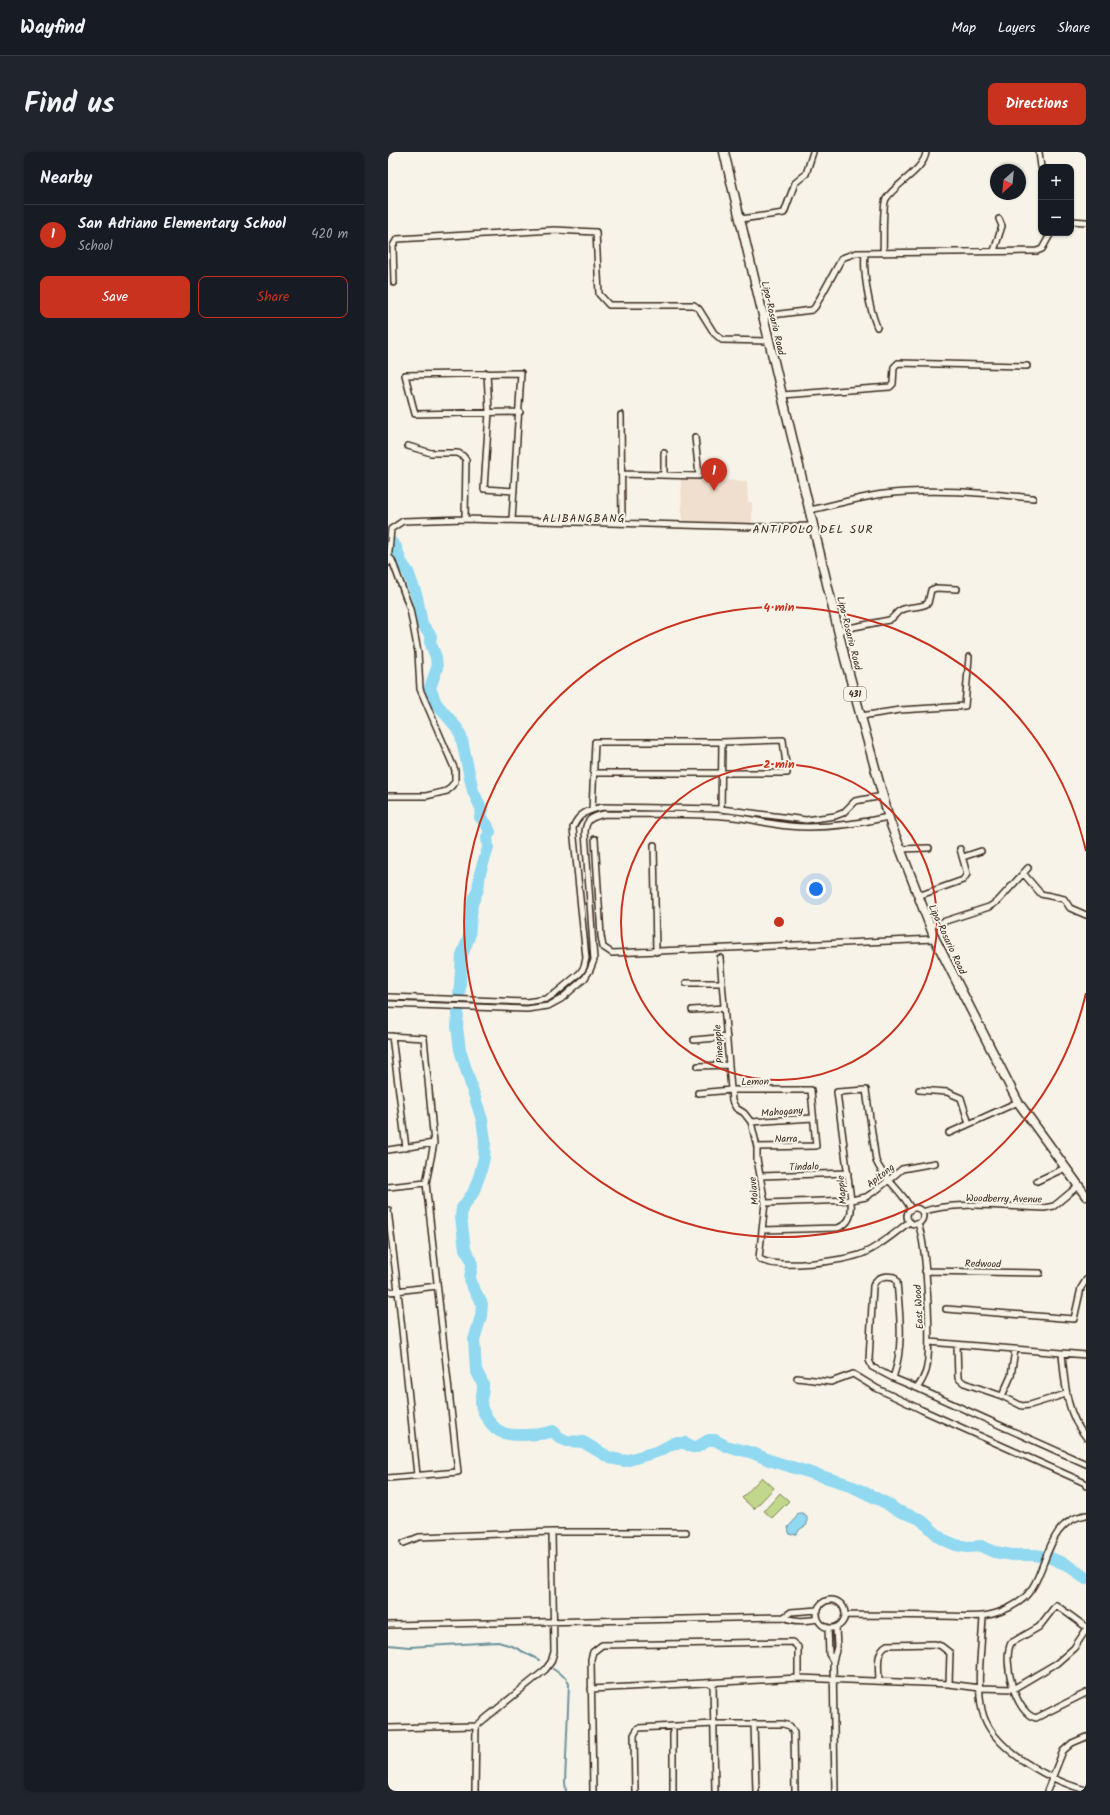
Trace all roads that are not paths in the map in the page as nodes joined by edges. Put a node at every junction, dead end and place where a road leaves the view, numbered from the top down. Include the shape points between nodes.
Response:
1 (724, 152) edge
2 (813, 152) edge
3 (926, 152) edge
4 (1039, 152) edge
5 (1041, 164) edge
6 (741, 219) junction
7 (999, 220) dead end
8 (1074, 221) edge
9 (1086, 222) edge
10 (1049, 236) edge
11 (994, 251) junction
12 (883, 252) junction
13 (865, 253) junction
14 (394, 283) dead end
15 (764, 316) junction
16 (877, 327) dead end
17 (768, 340) junction
18 (1027, 366) dead end
19 (487, 373) junction
20 (782, 395) junction
21 (489, 412) junction
22 (520, 412) junction
23 (621, 415) dead end
24 (695, 437) dead end
25 (408, 446) dead end
26 (664, 453) dead end
27 (621, 474) junction
28 (664, 475) junction
29 (514, 491) junction
30 (1033, 498) dead end
31 (810, 510) junction
32 (465, 519) junction
33 (512, 520) junction
34 (622, 523) junction
35 (813, 526) junction
36 (390, 557) junction
37 (388, 563) edge
38 (957, 589) dead end
39 (839, 630) junction
40 (969, 657) dead end
41 (861, 716) junction
42 (722, 742) junction
43 (721, 772) junction
44 (594, 773) junction
45 (388, 796) edge
46 (883, 796) junction
47 (721, 809) junction
48 (592, 810) junction
49 (843, 813) junction
50 (721, 816) junction
51 (888, 817) junction
52 (846, 823) junction
53 (595, 839) dead end
54 (654, 845) dead end
55 (930, 848) dead end
56 (900, 849) junction
57 (960, 849) dead end
58 (981, 851) dead end
59 (963, 857) junction
60 (1028, 868) dead end
61 (1023, 874) junction
62 (918, 896) junction
63 (1086, 915) edge
64 (930, 926) junction
65 (935, 939) junction
66 (656, 952) junction
67 (720, 958) dead end
68 (722, 983) junction
69 (686, 984) dead end
70 (388, 997) edge
71 (388, 1004) edge
72 (724, 1008) junction
73 (692, 1010) dead end
74 (390, 1036) edge
75 (727, 1037) junction
76 (694, 1040) dead end
77 (729, 1065) junction
78 (698, 1066) dead end
79 (731, 1090) junction
80 (919, 1090) dead end
81 (698, 1093) dead end
82 (1018, 1102) junction
83 (813, 1118) junction
84 (751, 1122) junction
85 (969, 1124) junction
86 (949, 1134) dead end
87 (434, 1143) junction
88 (757, 1147) junction
89 (406, 1148) junction
90 (388, 1150) edge
91 (935, 1163) dead end
92 (1065, 1168) junction
93 (848, 1173) junction
94 (761, 1176) junction
95 (889, 1180) junction
96 (1037, 1181) dead end
97 (426, 1183) junction
98 (1078, 1186) junction
99 (388, 1187) edge
100 (1086, 1196) edge
101 (851, 1200) junction
102 (765, 1203) junction
103 (911, 1209) junction
104 (388, 1210) edge
105 (922, 1212) junction
106 (909, 1222) junction
107 (918, 1224) junction
108 (762, 1230) junction
109 (925, 1272) junction
110 (1040, 1273) dead end
111 (1086, 1280) edge
112 (437, 1286) junction
113 (398, 1291) junction
114 (388, 1292) edge
115 (946, 1309) dead end
116 (929, 1342) junction
117 (957, 1345) junction
118 (1015, 1350) junction
119 (1062, 1354) junction
120 (1086, 1355) edge
121 (798, 1378) dead end
122 (892, 1378) junction
123 (917, 1388) junction
124 (1066, 1394) junction
125 (1002, 1396) junction
126 (1086, 1437) edge
127 (1085, 1463) edge
128 (417, 1475) junction
129 (388, 1478) edge
130 (1086, 1486) edge
131 (1086, 1515) edge
132 (552, 1532) junction
133 (686, 1532) dead end
134 (404, 1543) dead end
135 (818, 1610) junction
136 (845, 1615) junction
137 (983, 1616) junction
138 (784, 1617) junction
139 (818, 1620) junction
140 (554, 1622) junction
141 (388, 1625) edge
142 (828, 1628) junction
143 (836, 1628) junction
144 (1086, 1629) edge
145 (833, 1661) junction
146 (798, 1678) junction
147 (834, 1679) junction
148 (879, 1681) junction
149 (713, 1683) junction
150 (949, 1684) junction
151 (980, 1688) junction
152 (591, 1689) junction
153 (1013, 1689) junction
154 (1086, 1693) edge
155 (714, 1724) junction
156 (754, 1724) junction
157 (476, 1726) junction
158 (673, 1727) junction
159 (388, 1728) edge
160 (1086, 1737) edge
161 (1052, 1777) junction
162 (1086, 1790) edge
163 (475, 1791) edge
164 (593, 1791) edge
165 (635, 1791) edge
166 (673, 1791) edge
167 (715, 1791) edge
168 (756, 1791) edge
169 (795, 1791) edge
170 (835, 1791) edge
171 (1047, 1791) edge

1 - 6 main road, Lipa-Rosario Road / 431
2 - 6 street via 806,174 795,182 784,213
3 - 12 street via 923,161 886,200
4 - 5 street
6 - 15 main road, Lipa-Rosario Road / 431
7 - 11 street via 1002,226
8 - 9 street
10 - 11 street via 1042,249 1037,251
11 - 12 street
12 - 13 street
13 - 15 street via 842,258 812,310
13 - 16 street via 864,267
14 - 17 street via 393,246 397,239 554,230 596,232 599,294 609,305 694,305 700,309 714,334 722,340
15 - 17 main road, Lipa-Rosario Road / 431
17 - 20 main road, Lipa-Rosario Road / 431
18 - 20 street via 898,363 894,367 893,384 890,388
19 - 21 street
19 - 21 street via 405,375 415,414
19 - 22 street via 521,372
20 - 31 main road, Lipa-Rosario Road / 431
21 - 22 street
21 - 29 street via 484,490
22 - 29 street
23 - 27 street
24 - 28 street via 699,476
25 - 32 street via 431,453 458,453 463,456 466,460
26 - 28 street
27 - 28 street
27 - 34 street
29 - 33 street
30 - 31 street via 930,490 883,494
31 - 35 main road, Lipa-Rosario Road / 431
32 - 33 street
32 - 36 street via 403,521 391,529
33 - 34 street
34 - 35 street
35 - 39 main road, Lipa-Rosario Road / 431
36 - 37 street
36 - 45 street via 410,609 418,652 420,689 455,770 455,782 447,791 426,796
38 - 39 street via 936,588 931,590 928,602 924,606 905,609 889,620
39 - 41 main road, Lipa-Rosario Road / 431
40 - 41 street via 965,706 900,710
41 - 46 main road, Lipa-Rosario Road / 431
42 - 43 street
42 - 43 street via 783,740 787,773
42 - 44 street via 595,742
43 - 44 street
43 - 47 street
44 - 48 street
46 - 49 street via 855,801
46 - 51 main road, Lipa-Rosario Road / 431
47 - 48 street
47 - 49 street via 806,820
47 - 50 street
48 - 70 street via 580,815 573,828 586,958 584,967 556,993 546,999 527,1002
49 - 52 street
50 - 52 street via 806,827
50 - 71 street via 604,814 592,817 585,824 594,960 585,978 548,1006 527,1009
51 - 52 street
51 - 56 main road, Lipa-Rosario Road / 431
53 - 66 street via 603,946 607,951 618,953
54 - 66 street
55 - 56 street
56 - 62 main road, Lipa-Rosario Road / 431
57 - 59 street
58 - 59 street
59 - 62 street via 966,874 963,880
60 - 61 street
61 - 63 street via 1041,894 1064,899 1070,908
61 - 64 street via 989,907
62 - 64 main road, Lipa-Rosario Road / 431
64 - 65 main road, Lipa-Rosario Road / 431
65 - 66 street
65 - 82 main road, Lipa-Rosario Road / 431
67 - 68 street, Pineapple
68 - 69 street
68 - 72 street, Pineapple
72 - 73 street
72 - 75 street, Pineapple
74 - 87 street via 424,1038
74 - 89 street
75 - 76 street
75 - 77 street, Pineapple
77 - 78 street
77 - 79 street, Pineapple
79 - 81 street, Lemon
79 - 83 street, Lemon via 811,1090
79 - 84 street, Pineapple via 736,1108
80 - 85 street via 947,1092 961,1098
82 - 85 street
82 - 92 main road, Lipa-Rosario Road / 431
83 - 84 street, Mahogany
83 - 88 street, Narra via 816,1146
84 - 88 street, Molave
85 - 86 street
87 - 89 street
87 - 97 street
88 - 94 street, Molave
89 - 90 street
91 - 95 street, Apitong via 902,1169
92 - 96 street
92 - 98 main road, Lipa-Rosario Road / 431
93 - 94 street, Tindalo
93 - 95 street, Mapple via 837,1092 866,1090 876,1161
93 - 101 street, Mapple
94 - 102 street, Molave
95 - 101 street, Apitong via 866,1197
95 - 103 street via 902,1193
97 - 99 street
97 - 112 street
98 - 100 main road, Lipa-Rosario Road / 431
98 - 105 street, Woodberry Avenue via 1054,1206 1044,1208 951,1206 935,1207
101 - 102 street, Apitong
101 - 108 street, Mapple via 850,1220 844,1226
102 - 108 street, Molave
103 - 105 street via 915,1208
103 - 106 street via 907,1215
104 - 113 street
105 - 107 street via 923,1219
106 - 107 street
106 - 108 street, Molave via 880,1244 863,1253 842,1260 810,1263 772,1264 762,1261 759,1258
107 - 109 street, East Wood
109 - 110 street, Redwood
109 - 116 street, East Wood
111 - 115 street via 1081,1288 1074,1319
112 - 113 street
112 - 128 street via 458,1472
113 - 114 street
113 - 128 street
116 - 117 street
116 - 123 street, East Wood via 926,1371
117 - 118 street
117 - 125 street via 960,1380
118 - 119 street
118 - 125 street via 1011,1376
119 - 120 street
119 - 124 street
121 - 130 street via 831,1382 853,1374 876,1388 1085,1483
122 - 122 street via 898,1363 901,1328 897,1280 890,1276 877,1279 874,1286 869,1363 874,1369
122 - 123 street
123 - 127 street
124 - 125 street via 1022,1406
124 - 126 street via 1071,1413
128 - 129 street
131 - 137 street via 1076,1517 1064,1525 1056,1535 1042,1567 1020,1602
132 - 133 street
132 - 134 street via 419,1537
132 - 140 street
135 - 136 street via 824,1603 832,1601 843,1607
135 - 138 street via 791,1612
135 - 139 street
136 - 137 street
136 - 143 street via 842,1623
137 - 151 street
138 - 139 street via 798,1621
138 - 140 street
139 - 142 street
140 - 141 street
140 - 157 street via 554,1652 545,1670
142 - 143 street
142 - 145 street via 829,1654
143 - 145 street via 836,1654
144 - 153 street via 1074,1648 1057,1663
144 - 153 street via 1056,1605 1039,1628 1014,1640 1009,1647
145 - 147 street
146 - 147 street
146 - 149 street
146 - 152 street via 798,1647 792,1642 602,1645 593,1652 591,1659
147 - 148 street
147 - 170 street
148 - 150 street
148 - 150 street via 880,1652 883,1647 935,1644 950,1653
149 - 152 street
149 - 155 street
150 - 151 street
151 - 153 street
151 - 161 street via 982,1711 992,1733 1017,1757
152 - 164 street
153 - 154 street via 1028,1714 1036,1718
155 - 156 street
155 - 158 street
155 - 167 street
156 - 168 street
156 - 169 street via 783,1724 793,1729
157 - 159 street
157 - 163 street
158 - 165 street via 641,1727 636,1730
158 - 166 street
160 - 161 street via 1072,1743 1063,1751
161 - 162 street
161 - 171 street

